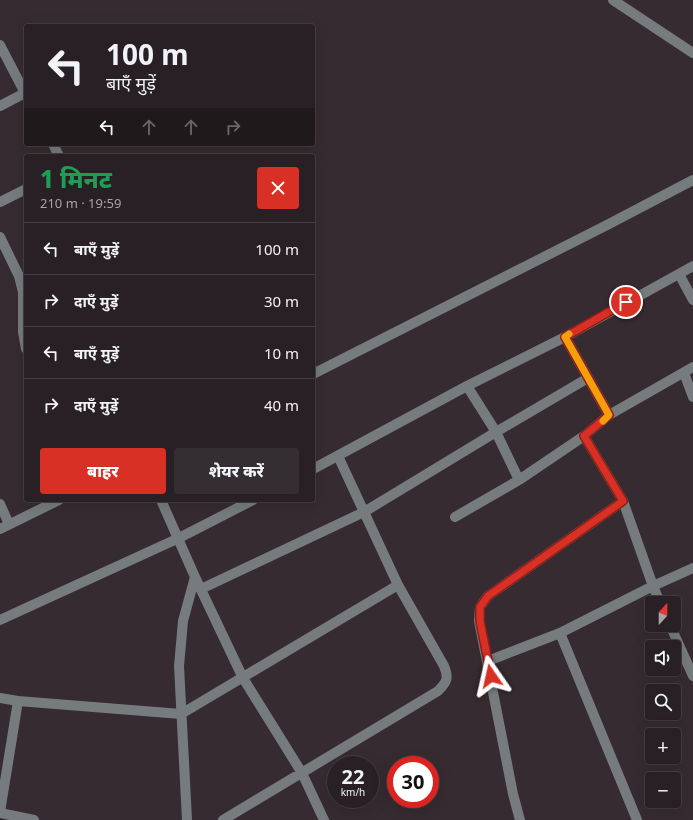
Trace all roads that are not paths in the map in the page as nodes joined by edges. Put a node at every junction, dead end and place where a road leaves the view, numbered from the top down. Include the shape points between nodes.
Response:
1 (613, 0) edge
2 (0, 45) edge
3 (693, 53) edge
4 (24, 90) edge
5 (24, 95) edge
6 (0, 106) edge
7 (693, 180) edge
8 (24, 190) edge
9 (0, 202) edge
10 (0, 237) edge
11 (693, 266) edge
12 (679, 274) junction
13 (693, 300) edge
14 (565, 337) junction
15 (24, 338) edge
16 (693, 367) edge
17 (315, 373) edge
18 (684, 373) junction
19 (588, 378) junction
20 (467, 386) junction
21 (693, 398) edge
22 (609, 415) junction
23 (496, 432) junction
24 (584, 436) junction
25 (338, 456) junction
26 (315, 468) edge
27 (519, 480) junction
28 (623, 501) junction
29 (55, 502) edge
30 (162, 502) edge
31 (249, 502) edge
32 (0, 504) edge
33 (364, 512) junction
34 (454, 517) dead end
35 (5, 526) edge
36 (179, 538) junction
37 (693, 568) edge
38 (195, 577) junction
39 (398, 585) junction
40 (653, 586) junction
41 (201, 589) junction
42 (657, 596) edge
43 (0, 620) edge
44 (673, 632) edge
45 (560, 633) junction
46 (488, 661) junction
47 (693, 676) edge
48 (243, 678) junction
49 (0, 698) edge
50 (18, 701) junction
51 (181, 714) junction
52 (302, 773) junction
53 (0, 812) edge
54 (34, 820) edge
55 (187, 820) edge
56 (223, 820) edge
57 (324, 820) edge
58 (520, 820) edge
59 (637, 820) edge

1 - 3 street
2 - 4 street
5 - 6 street
7 - 17 street
8 - 9 street
10 - 15 street via 19,276 23,292
11 - 12 street
12 - 13 street
12 - 14 street
14 - 19 street
14 - 20 street
16 - 18 street
18 - 21 street
18 - 22 street
19 - 22 street
19 - 23 street
20 - 23 street
20 - 25 street
22 - 24 street
23 - 27 street
23 - 33 street
24 - 27 street
24 - 28 street
25 - 26 street
25 - 33 street
27 - 34 street
28 - 40 street
28 - 46 street via 488,596 480,607 480,621
29 - 35 street
30 - 36 street
31 - 36 street
32 - 35 street
33 - 39 street
33 - 41 street
36 - 38 street
36 - 43 street
37 - 40 street
38 - 41 street
38 - 51 street via 183,621 179,666
39 - 48 street
39 - 52 street via 444,666 448,675 445,684 438,691
40 - 42 street
40 - 45 street
41 - 48 street
44 - 47 street
45 - 46 street
45 - 59 street
46 - 58 street
48 - 51 street
48 - 52 street
49 - 50 street
50 - 51 street
50 - 53 street
51 - 55 street
52 - 56 street
52 - 57 street
53 - 54 street

